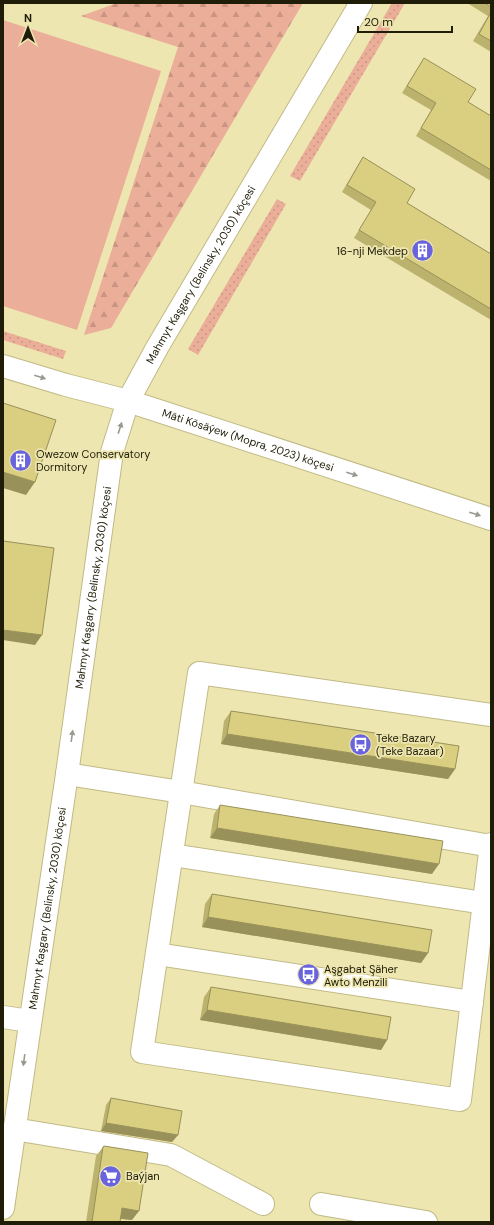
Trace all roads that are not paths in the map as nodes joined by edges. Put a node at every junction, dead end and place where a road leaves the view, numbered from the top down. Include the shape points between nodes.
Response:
1 (361, 3) edge
2 (3, 366) edge
3 (128, 401) junction
4 (491, 519) edge
5 (491, 715) edge
6 (67, 774) junction
7 (181, 792) junction
8 (491, 845) edge
9 (172, 855) junction
10 (484, 903) junction
11 (157, 954) junction
12 (472, 1002) junction
13 (3, 1017) edge
14 (30, 1021) junction
15 (14, 1129) junction
16 (263, 1204) dead end
17 (321, 1204) dead end
18 (3, 1208) edge
19 (426, 1222) edge

1 - 3 street, Mahmyt Kaşgary (Belinsky, 2030) köçesi
2 -> 3 street, Mäti Kösäýew (Mopra, 2023) köçesi
3 -> 4 street, Mäti Kösäýew (Mopra, 2023) köçesi
6 -> 3 street, Mahmyt Kaşgary (Belinsky, 2030) köçesi via 112,452
5 - 7 street via 199,673
6 - 7 street
6 - 14 street, Mahmyt Kaşgary (Belinsky, 2030) köçesi
7 - 8 street
7 - 9 street
8 - 10 street
9 - 10 street
9 - 11 street
10 - 12 street
11 - 12 street
11 - 12 street via 142,1052 158,1055 460,1100
13 - 14 street
14 -> 15 street, Mahmyt Kaşgary (Belinsky, 2030) köçesi
15 - 16 street via 171,1155
15 - 18 street, Mahmyt Kaşgary (Belinsky, 2030) köçesi
17 - 19 street

